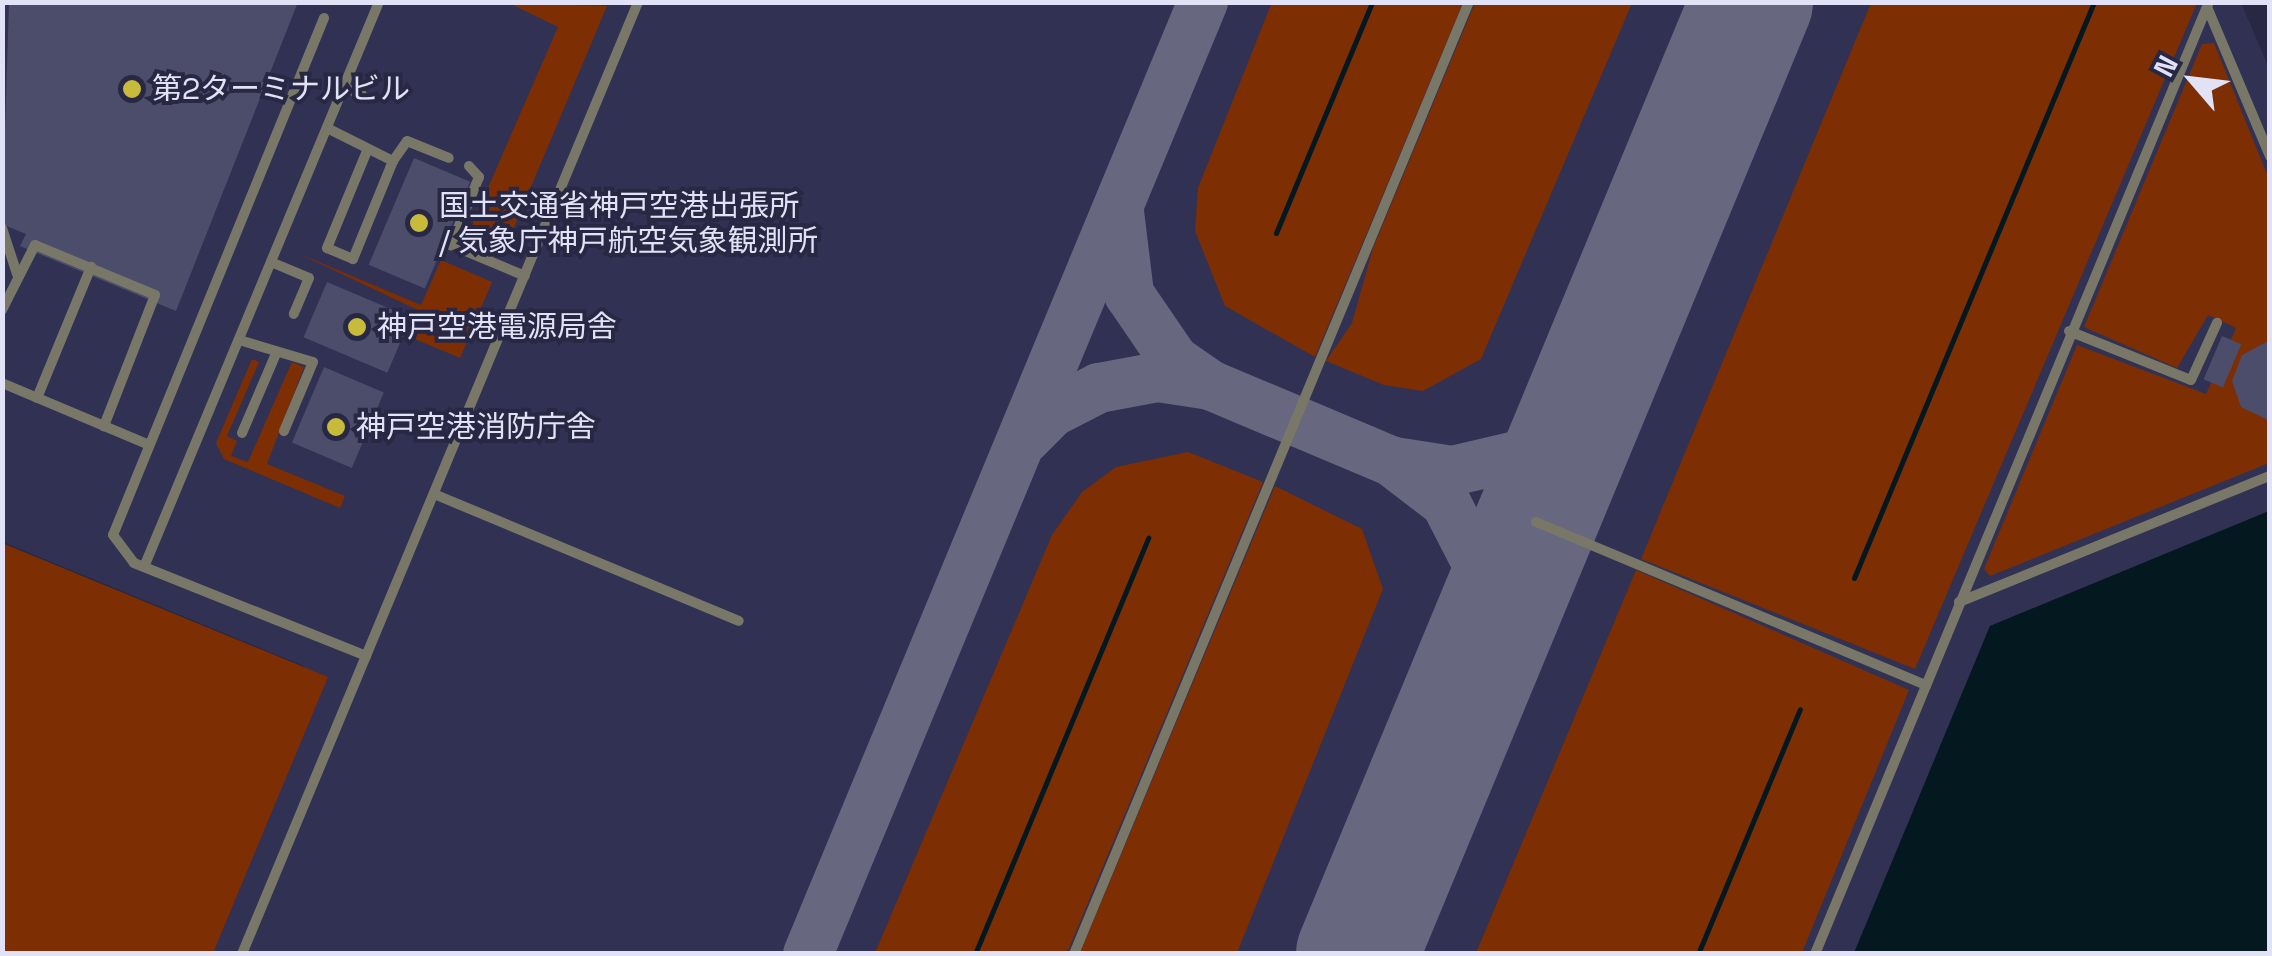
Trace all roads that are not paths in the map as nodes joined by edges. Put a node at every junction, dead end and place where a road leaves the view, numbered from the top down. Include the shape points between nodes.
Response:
1 (379, 2) edge
2 (638, 2) edge
3 (1469, 2) edge
4 (2208, 4) edge
5 (324, 18) dead end
6 (344, 87) junction
7 (362, 95) dead end
8 (327, 128) junction
9 (367, 151) junction
10 (2270, 156) edge
11 (449, 158) dead end
12 (394, 161) junction
13 (469, 166) dead end
14 (2, 228) edge
15 (272, 262) junction
16 (91, 267) junction
17 (17, 274) junction
18 (524, 276) junction
19 (2, 310) edge
20 (294, 314) dead end
21 (2217, 324) dead end
22 (2069, 332) junction
23 (239, 340) junction
24 (276, 356) junction
25 (2, 383) edge
26 (37, 398) junction
27 (104, 426) junction
28 (284, 431) dead end
29 (242, 433) dead end
30 (145, 443) junction
31 (2270, 476) edge
32 (434, 494) junction
33 (1536, 522) dead end
34 (144, 568) junction
35 (1959, 602) junction
36 (739, 622) dead end
37 (366, 656) junction
38 (1926, 684) junction
39 (242, 954) edge
40 (1074, 954) edge
41 (1815, 954) edge

1 - 6 lane
2 - 18 lane
3 - 40 lane
4 - 10 lane
4 - 22 lane
5 - 30 lane
6 - 7 lane
6 - 8 lane
8 - 9 lane
8 - 15 lane
9 - 12 lane
9 - 12 lane via 327,248 353,259
11 - 12 lane via 407,142
13 - 18 lane via 479,176 452,245
14 - 17 lane
15 - 20 lane via 309,278
15 - 23 lane
16 - 17 lane via 35,246
16 - 26 lane
16 - 27 lane via 156,297
17 - 19 lane
18 - 32 lane
21 - 22 lane via 2191,380
22 - 35 lane
23 - 24 lane
23 - 34 lane
24 - 28 lane via 283,349 313,362
24 - 29 lane
25 - 26 lane
26 - 27 lane
27 - 30 lane
30 - 34 lane via 113,527 120,551
31 - 35 lane
32 - 36 lane
32 - 37 lane
33 - 38 lane
34 - 37 lane
35 - 38 lane
37 - 39 lane
38 - 41 lane

